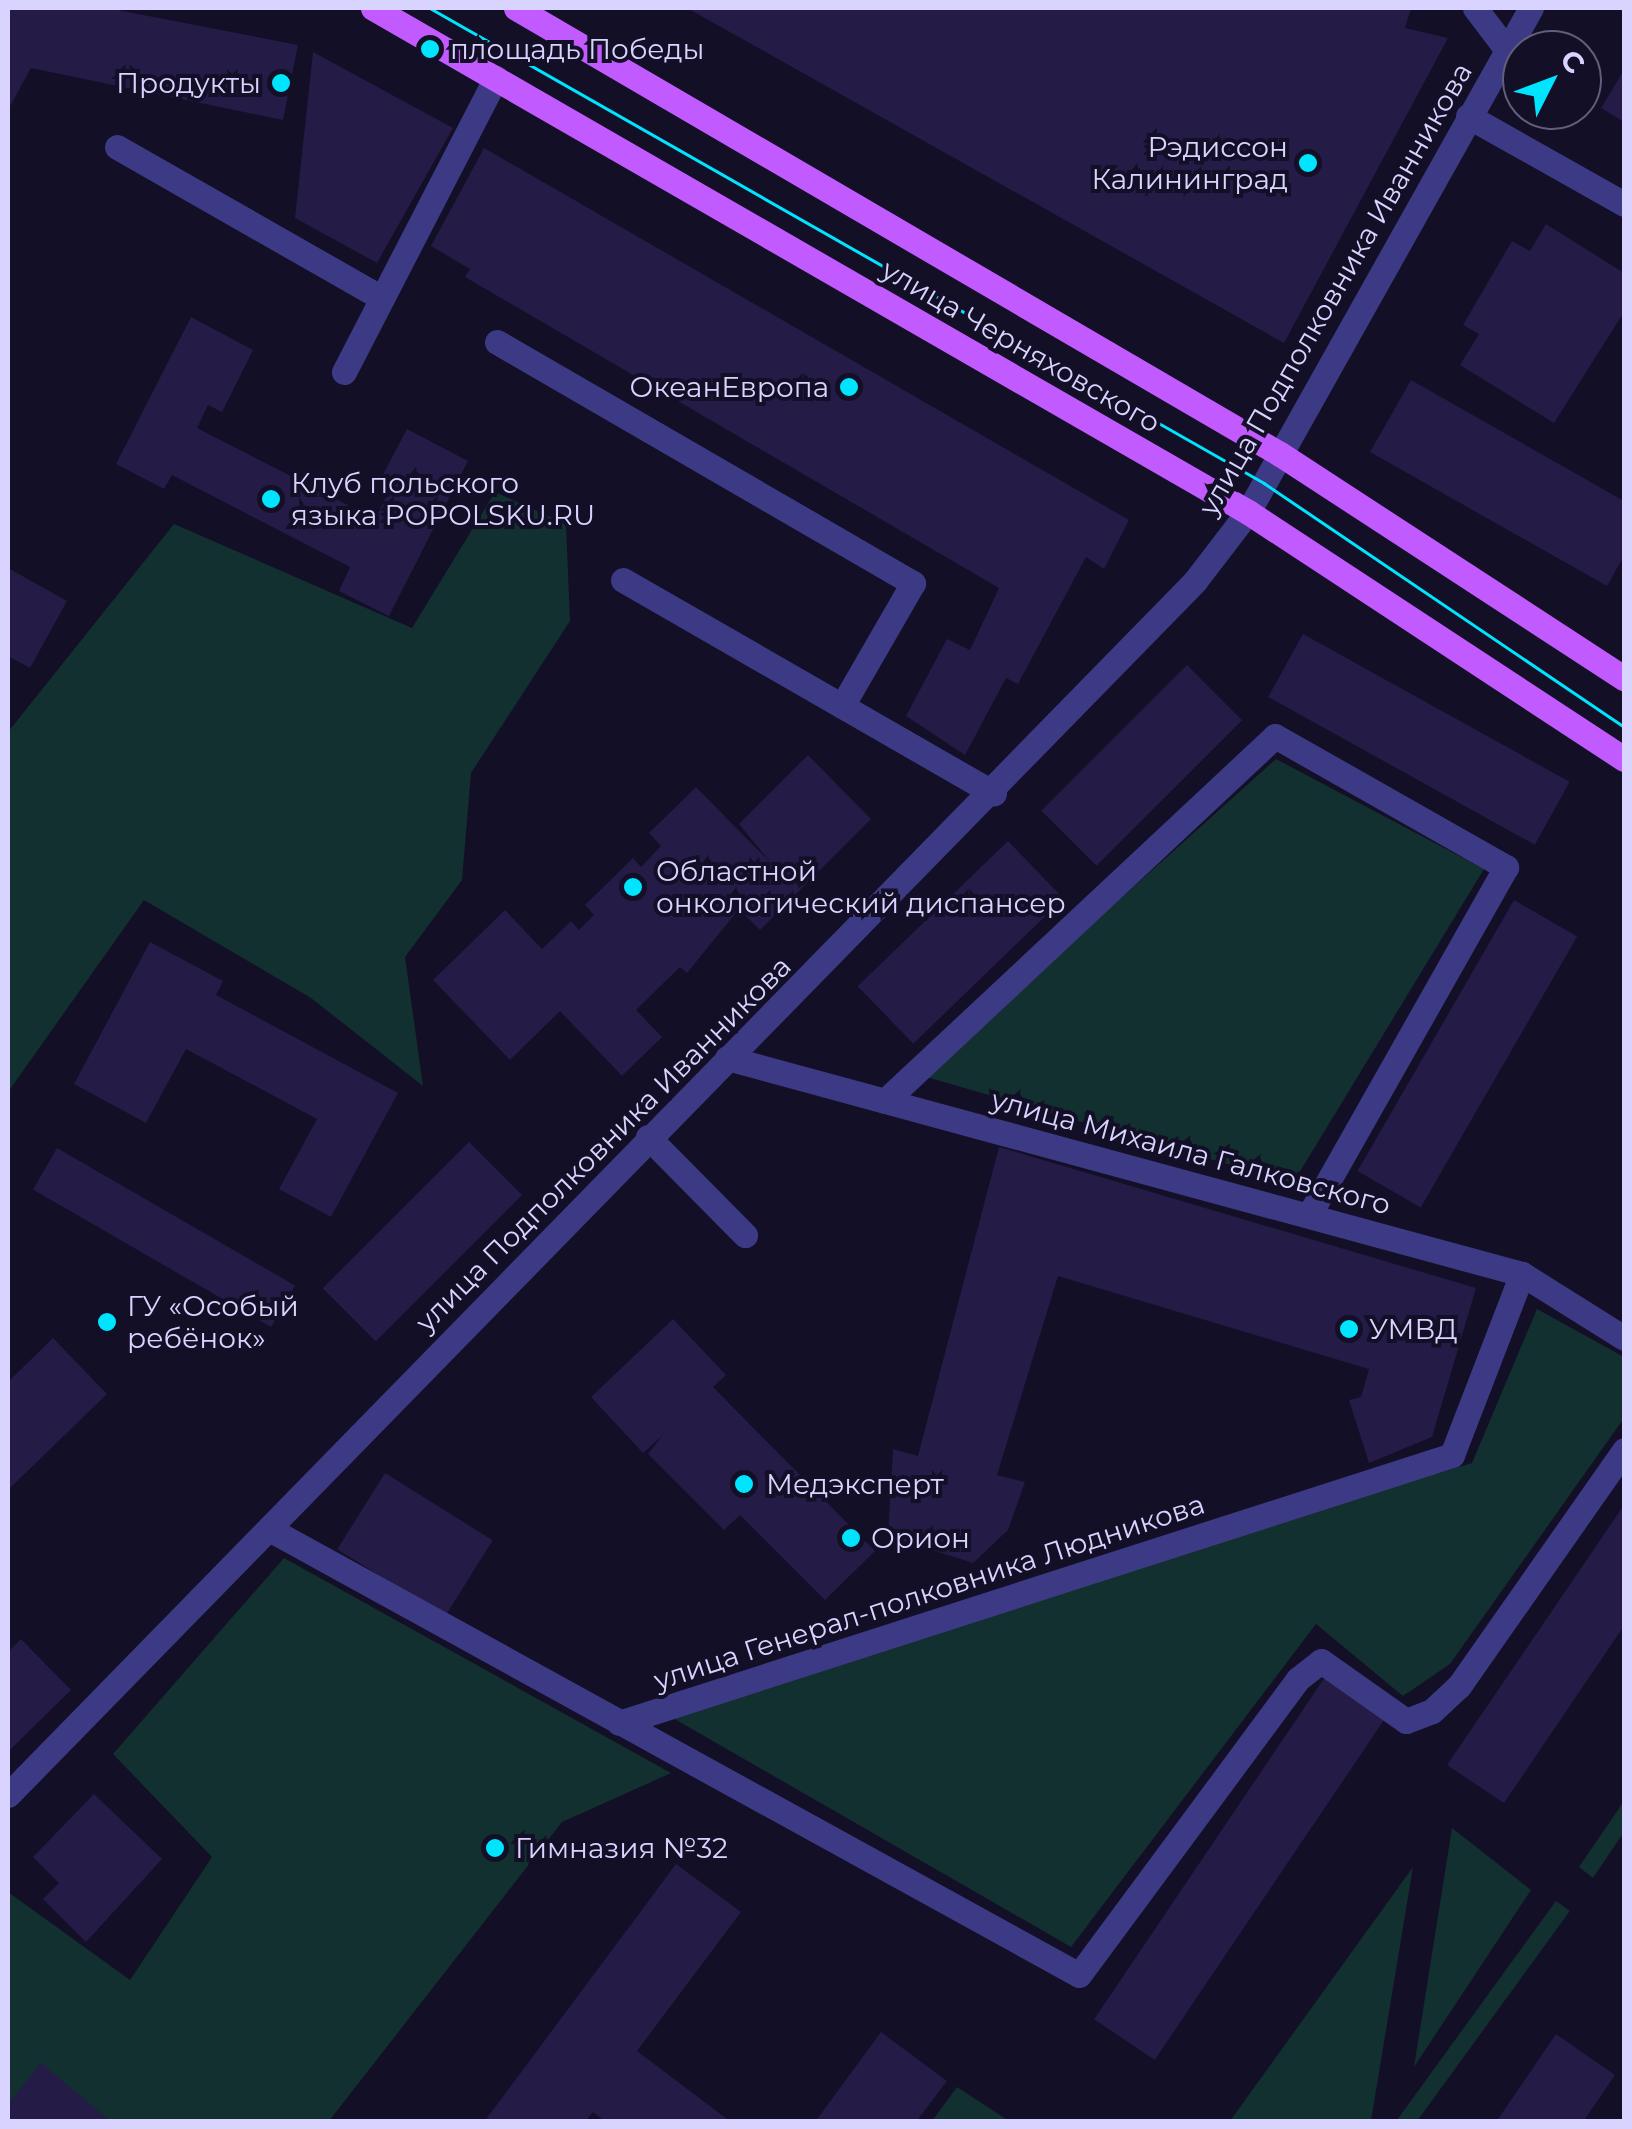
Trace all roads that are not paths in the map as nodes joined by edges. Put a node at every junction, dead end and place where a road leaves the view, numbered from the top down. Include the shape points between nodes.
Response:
1 (373, 8) edge
2 (516, 8) edge
3 (1475, 8) edge
4 (1530, 8) edge
5 (1518, 30) edge
6 (1502, 43) edge
7 (1502, 58) edge
8 (496, 78) junction
9 (1468, 116) junction
10 (118, 146) dead end
11 (1624, 204) edge
12 (382, 298) junction
13 (496, 342) dead end
14 (344, 372) dead end
15 (1280, 454) junction
16 (1248, 512) junction
17 (623, 580) dead end
18 (1624, 678) edge
19 (842, 706) junction
20 (1624, 759) edge
21 (994, 793) junction
22 (728, 1058) junction
23 (886, 1100) junction
24 (648, 1136) junction
25 (1309, 1215) junction
26 (746, 1235) dead end
27 (1522, 1274) junction
28 (1624, 1338) edge
29 (1624, 1450) edge
30 (272, 1530) junction
31 (619, 1724) junction
32 (8, 1795) edge

1 - 8 main road, улица Черняховского
2 - 15 main road, улица Черняховского
3 - 6 street
4 - 5 street, улица Подполковника Иванникова
7 - 9 street, улица Подполковника Иванникова
8 - 12 street
8 - 16 main road, улица Черняховского
9 - 11 street
9 - 15 street, улица Подполковника Иванникова
10 - 12 street
12 - 14 street
13 - 19 street via 912,583
15 - 16 street, улица Подполковника Иванникова
15 - 18 main road, улица Черняховского
16 - 20 main road, улица Черняховского
16 - 21 street, улица Подполковника Иванникова
17 - 19 street
19 - 21 street
21 - 22 street, улица Подполковника Иванникова
22 - 23 street, улица Михаила Галковского
22 - 24 street, улица Подполковника Иванникова
23 - 25 street, улица Михаила Галковского
23 - 25 street via 1275,736 1506,866
24 - 26 street
24 - 30 street, улица Подполковника Иванникова
25 - 27 street, улица Михаила Галковского
27 - 28 street, улица Михаила Галковского
27 - 31 street, улица Генерал-полковника Людникова via 1452,1455
29 - 31 street via 1459,1686 1432,1710 1406,1721 1322,1661 1298,1679 1079,1975
30 - 31 street
30 - 32 street, улица Подполковника Иванникова

